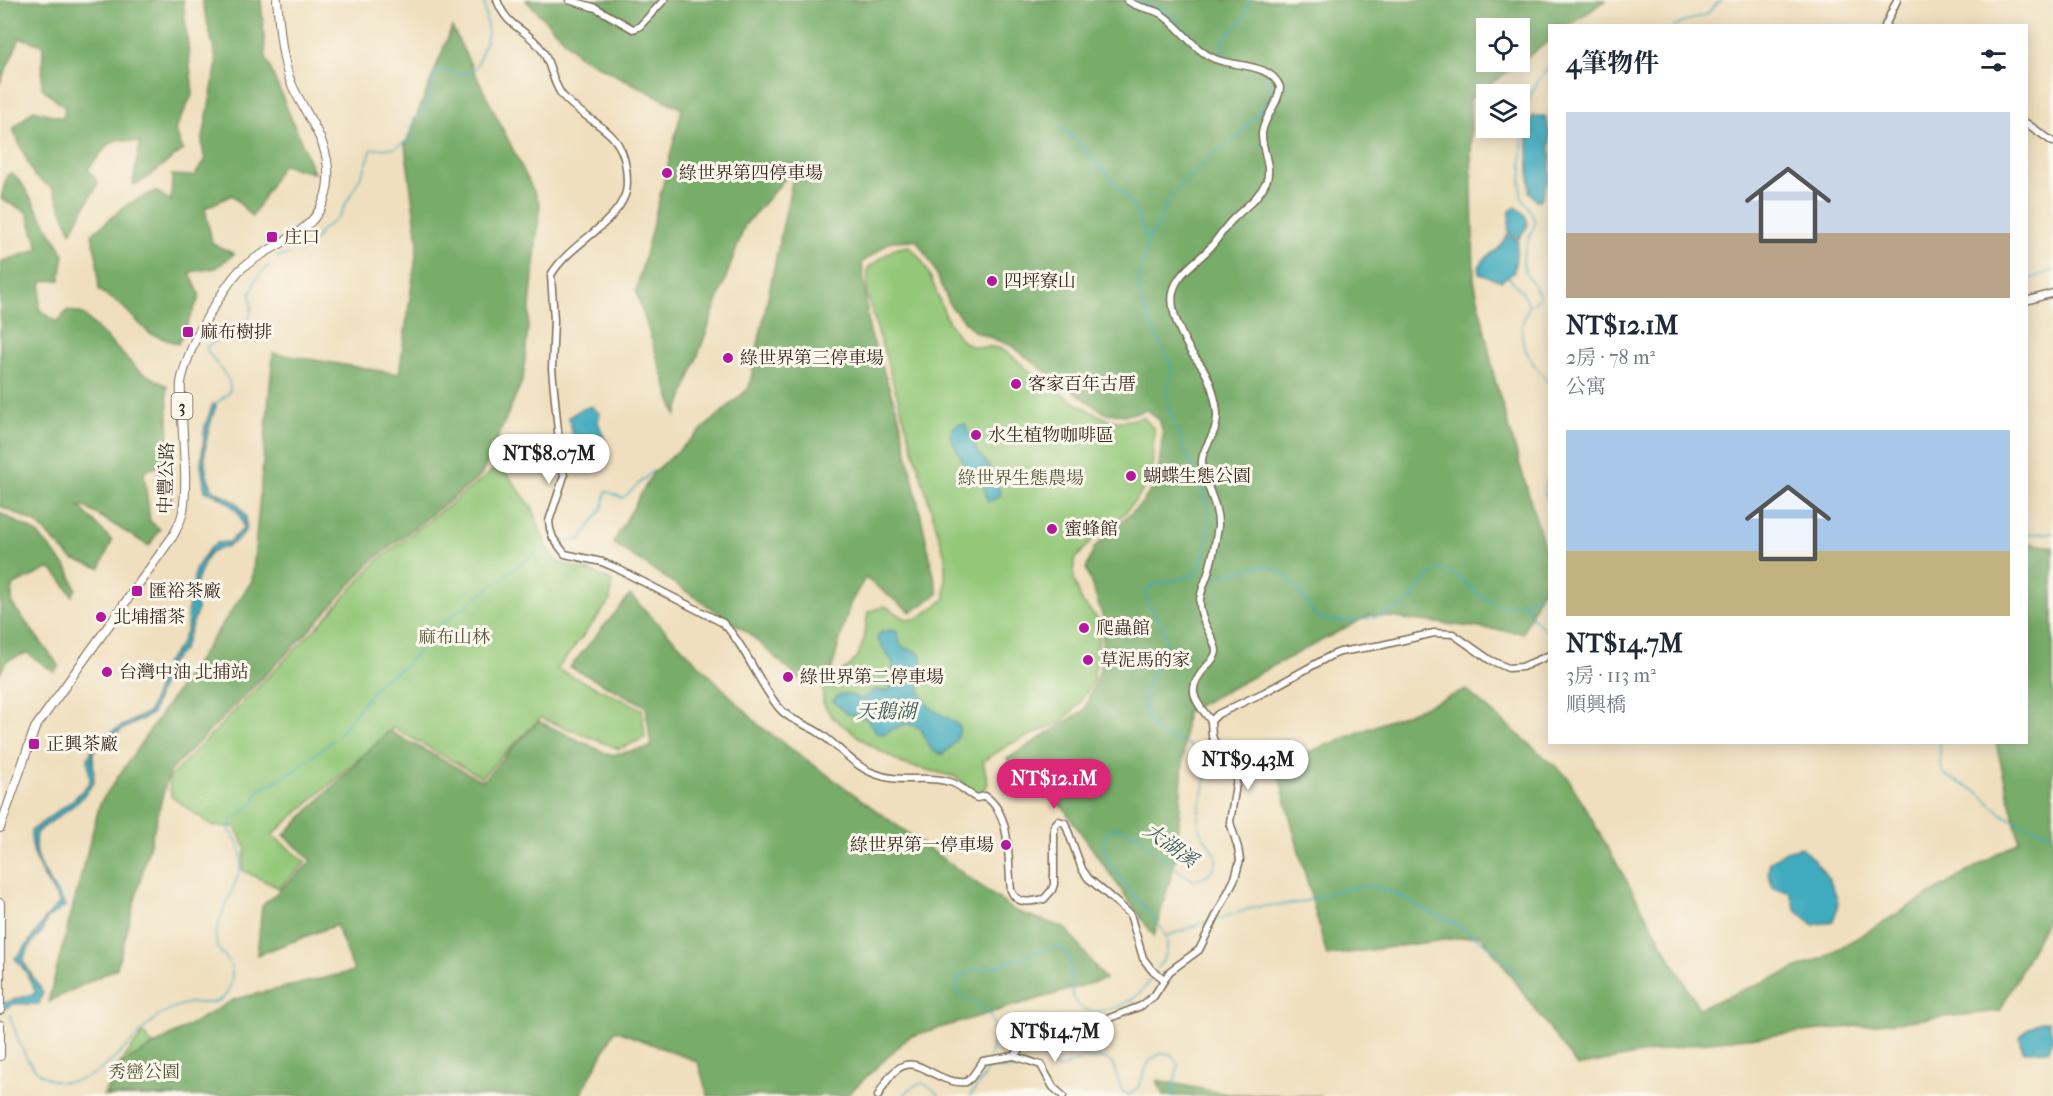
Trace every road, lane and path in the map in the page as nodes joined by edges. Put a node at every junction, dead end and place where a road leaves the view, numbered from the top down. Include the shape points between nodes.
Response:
1 (277, 0) edge
2 (497, 0) edge
3 (569, 0) edge
4 (664, 0) edge
5 (1127, 0) edge
6 (1897, 0) edge
7 (1886, 24) edge
8 (2028, 124) edge
9 (2053, 142) edge
10 (2053, 293) edge
11 (2028, 300) edge
12 (1548, 656) edge
13 (1211, 721) junction
14 (0, 828) edge
15 (0, 903) edge
16 (1164, 979) junction
17 (0, 1010) edge
18 (0, 1025) edge
19 (0, 1056) edge
20 (1014, 1056) junction
21 (878, 1096) edge
22 (1063, 1096) edge

1 - 14 main road, 中豐公路 / 3 via 292,84 325,149 325,199 304,229 234,276 196,339 181,385 183,512 173,536 82,655 34,728
2 - 16 street via 507,20 544,52 562,95 617,141 627,173 624,196 611,216 565,256 551,275 552,369 564,476 549,521 553,538 565,554 616,568 723,623 787,718 811,728 870,772 891,779 950,782 977,798 985,796 999,808 1011,890 1021,901 1044,899 1052,890 1054,826 1058,821 1065,823 1082,869 1130,914 1143,958
3 - 4 street via 596,8 633,29
5 - 13 street via 1163,15 1211,57 1272,75 1280,87 1263,126 1266,183 1251,204 1183,274 1172,295 1175,314 1192,353 1208,376 1217,412 1215,432 1202,462 1217,518 1200,602 1201,616 1216,652 1193,688
6 - 7 street
8 - 9 street
10 - 11 street
12 - 13 street via 1508,668 1453,634 1434,633 1340,652
13 - 16 street via 1216,745 1237,778 1230,822 1239,868 1199,950
15 - 17 main road
16 - 20 street via 1154,996 1141,1006 1107,1019 1070,1018 1028,1042
18 - 19 main road
20 - 21 street via 981,1063 971,1078 961,1082 918,1065 903,1067 890,1075
20 - 22 street via 1043,1068 1053,1088

